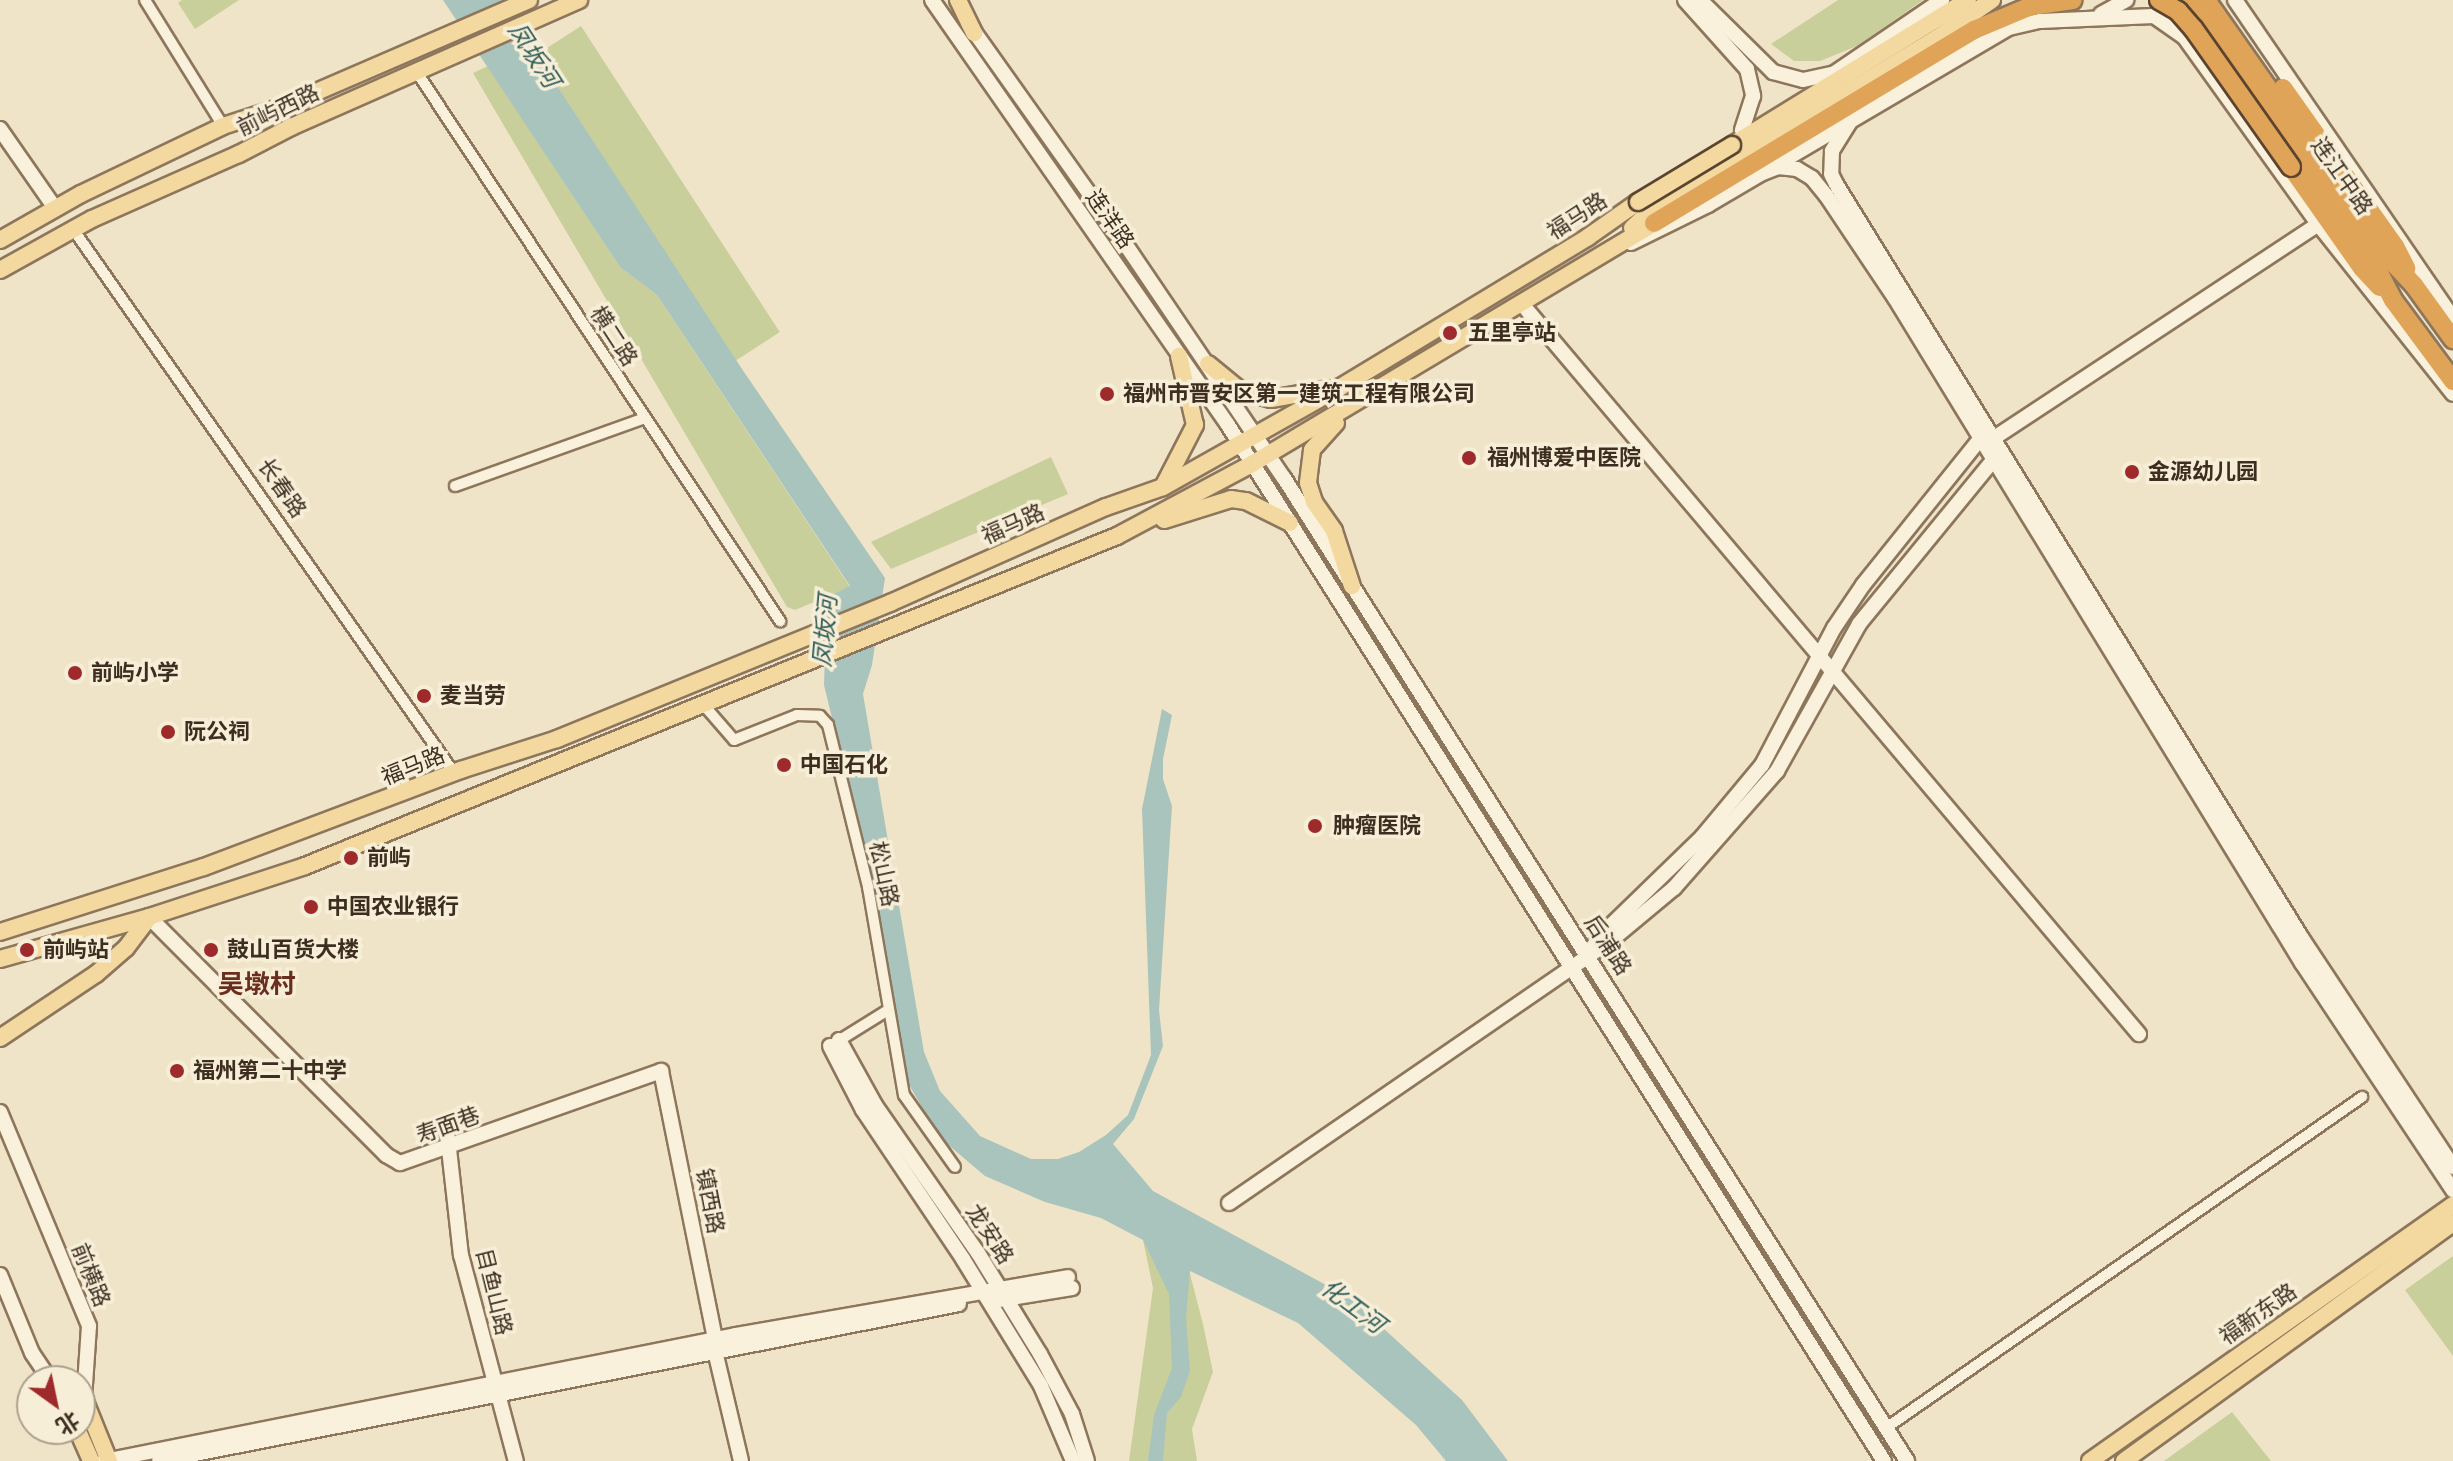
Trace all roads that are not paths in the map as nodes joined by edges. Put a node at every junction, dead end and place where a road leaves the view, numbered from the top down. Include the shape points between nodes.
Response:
1 (145, 0) edge
2 (579, 0) edge
3 (932, 0) edge
4 (952, 0) edge
5 (958, 0) edge
6 (1685, 0) edge
7 (1700, 0) edge
8 (1942, 0) edge
9 (1968, 0) edge
10 (1992, 0) edge
11 (2065, 0) edge
12 (2073, 0) edge
13 (2126, 0) edge
14 (2159, 0) edge
15 (2165, 0) edge
16 (2188, 0) edge
17 (2206, 0) edge
18 (2222, 0) edge
19 (2235, 0) edge
20 (522, 3) edge
21 (2094, 18) junction
22 (974, 33) junction
23 (2185, 38) junction
24 (416, 71) junction
25 (1835, 73) junction
26 (1853, 117) junction
27 (223, 126) junction
28 (0, 129) edge
29 (1742, 130) junction
30 (1755, 176) junction
31 (55, 208) junction
32 (1654, 223) joint
33 (2318, 224) junction
34 (73, 229) junction
35 (1588, 237) junction
36 (0, 240) edge
37 (1602, 256) junction
38 (2378, 257) junction
39 (0, 270) edge
40 (1522, 304) junction
41 (2453, 318) edge
42 (2453, 339) edge
43 (1179, 356) junction
44 (1208, 364) junction
45 (2453, 381) edge
46 (1339, 388) junction
47 (1371, 394) junction
48 (2453, 394) edge
49 (645, 418) junction
50 (1257, 437) junction
51 (1987, 439) junction
52 (1241, 446) junction
53 (1268, 455) junction
54 (1993, 460) junction
55 (1252, 464) junction
56 (455, 486) dead end
57 (1163, 487) junction
58 (1290, 523) junction
59 (1117, 536) junction
60 (1352, 586) junction
61 (780, 621) dead end
62 (1820, 655) junction
63 (1832, 670) junction
64 (702, 703) junction
65 (454, 773) junction
66 (149, 917) junction
67 (0, 932) edge
68 (1588, 955) junction
69 (0, 959) edge
70 (1570, 966) junction
71 (888, 1010) junction
72 (2139, 1034) dead end
73 (0, 1038) edge
74 (834, 1043) junction
75 (661, 1071) joint
76 (2362, 1097) dead end
77 (0, 1112) edge
78 (447, 1131) dead end
79 (448, 1149) junction
80 (955, 1167) dead end
81 (2453, 1167) edge
82 (2453, 1190) edge
83 (1229, 1203) dead end
84 (2453, 1205) edge
85 (2453, 1223) edge
86 (0, 1275) edge
87 (1070, 1283) dead end
88 (1003, 1294) junction
89 (986, 1296) junction
90 (715, 1345) junction
91 (40, 1365) edge
92 (86, 1365) edge
93 (496, 1388) junction
94 (1886, 1428) junction
95 (96, 1460) edge
96 (159, 1461) edge
97 (516, 1461) edge
98 (741, 1461) edge
99 (1073, 1461) edge
100 (1087, 1461) edge
101 (1884, 1461) edge
102 (1907, 1461) edge
103 (2090, 1461) edge
104 (2124, 1461) edge

1 - 27 street
2 - 24 main road, 前屿西路
3 - 43 main road, 连洋路
4 - 22 main road, 连洋路
5 - 22 main road
6 - 29 main road via 1747,69 1753,96
7 - 25 main road via 1773,72 1803,80
8 - 25 main road
9 - 35 main road, 福马路, bridge
10 - 37 main road, 福马路 via 1648,213
11 - 12 highway
11 - 32 highway via 2031,6 1974,30
13 - 21 main road
14 - 38 highway, bridge via 2193,28
15 - 23 main road
16 - 38 highway, 连江中路
17 - 38 highway, 连江中路
18 - 38 highway
19 - 41 main road
20 - 27 main road, 前屿西路 via 284,106
21 - 23 main road via 2154,16
21 - 26 main road via 2009,28
22 - 44 main road, 连洋路
23 - 33 main road
24 - 34 main road, 前屿西路
24 - 49 street, 横二路
25 - 29 main road
26 - 30 main road
26 - 51 main road via 1832,151 1833,179
27 - 31 main road, 前屿西路
28 - 31 main road
29 - 35 main road via 1644,190
30 - 37 main road via 1675,223
30 - 51 main road via 1786,167 1818,184
31 - 36 main road, 前屿西路
32 - 37 main road, 福马路
33 - 48 main road
33 - 51 main road
34 - 39 main road, 前屿西路
34 - 65 street, 长春路
35 - 46 main road, 福马路
37 - 40 main road, 福马路
38 - 42 highway, 连江中路 via 2414,285
38 - 45 highway, 连江中路 via 2393,300
40 - 47 main road, 福马路
40 - 62 main road
43 - 52 main road, 连洋路
43 - 57 main road via 1195,425
44 - 46 main road via 1241,391 1271,399
44 - 50 main road, 连洋路
46 - 50 main road, 福马路
47 - 53 main road, 福马路
47 - 60 main road via 1320,437 1308,464 1311,495 1334,531
49 - 56 street
49 - 61 street, 横二路
50 - 52 main road, 福马路
50 - 53 main road, 连洋路
51 - 54 main road
51 - 62 main road via 1863,585
51 - 81 main road via 2301,937
52 - 55 main road, 连洋路
52 - 57 main road, 福马路
53 - 55 main road, 福马路
53 - 60 main road, 后浦路
54 - 63 main road via 1864,618
54 - 82 main road via 2302,963
55 - 58 main road, 后浦路
55 - 59 main road, 福马路
57 - 65 main road, 福马路 via 557,739
58 - 59 main road via 1231,499
58 - 70 main road, 后浦路
59 - 64 main road, 福马路
60 - 68 main road, 后浦路
62 - 63 main road
62 - 68 main road via 1773,748 1749,782 1683,858 1601,935
63 - 68 main road via 1756,798 1674,888
63 - 72 main road
64 - 66 main road, 福马路 via 305,866
64 - 71 street, 松山路 via 734,740 797,715 820,716 828,725 868,887
65 - 67 main road, 福马路 via 204,867
66 - 69 main road, 福马路
66 - 73 main road via 126,948 96,974
66 - 79 main road, 寿面巷 via 386,1155 405,1163
68 - 70 main road
68 - 94 main road, 后浦路
70 - 83 main road
70 - 101 main road, 后浦路
71 - 74 street
71 - 80 street, 松山路 via 908,1103
74 - 88 main road, 龙安路
74 - 89 main road, 龙安路 via 863,1110
75 - 79 main road, 寿面巷
75 - 90 main road, 镇西路
76 - 94 street
77 - 92 main road, 前横路 via 89,1326
78 - 79 main road, 目鱼山路
79 - 93 main road, 目鱼山路 via 461,1255
84 - 103 main road, 福新东路
85 - 104 main road, 福新东路
86 - 91 main road
87 - 88 main road
88 - 89 main road
88 - 100 main road, 龙安路 via 1062,1394
89 - 90 main road
89 - 99 main road, 龙安路 via 1041,1386
90 - 93 main road
90 - 98 main road, 镇西路
93 - 95 main road
93 - 96 main road
93 - 97 main road, 目鱼山路
94 - 102 main road, 后浦路

